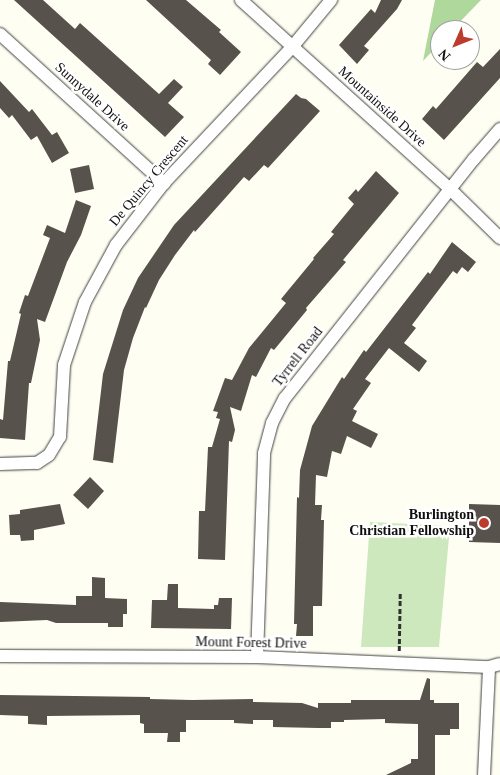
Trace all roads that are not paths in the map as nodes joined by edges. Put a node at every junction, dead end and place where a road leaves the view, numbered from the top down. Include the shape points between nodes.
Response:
1 (242, 0) edge
2 (331, 0) edge
3 (0, 34) edge
4 (293, 46) junction
5 (500, 129) edge
6 (164, 183) junction
7 (450, 189) junction
8 (500, 238) edge
9 (0, 464) edge
10 (0, 656) edge
11 (258, 657) junction
12 (494, 665) edge
13 (484, 775) edge

1 - 4 street, Mountainside Drive
2 - 4 street, De Quincy Crescent
3 - 6 street, Sunnydale Drive
4 - 6 street, De Quincy Crescent
4 - 7 street, Mountainside Drive
5 - 7 street, Tyrrell Road
6 - 9 street, De Quincy Crescent via 116,245 86,302 64,365 60,437 49,456 37,463
7 - 8 street, Mountainside Drive
7 - 11 street, Tyrrell Road via 285,398 272,423 264,454
10 - 11 street, Mount Forest Drive
11 - 12 street, Mount Forest Drive
12 - 13 street

